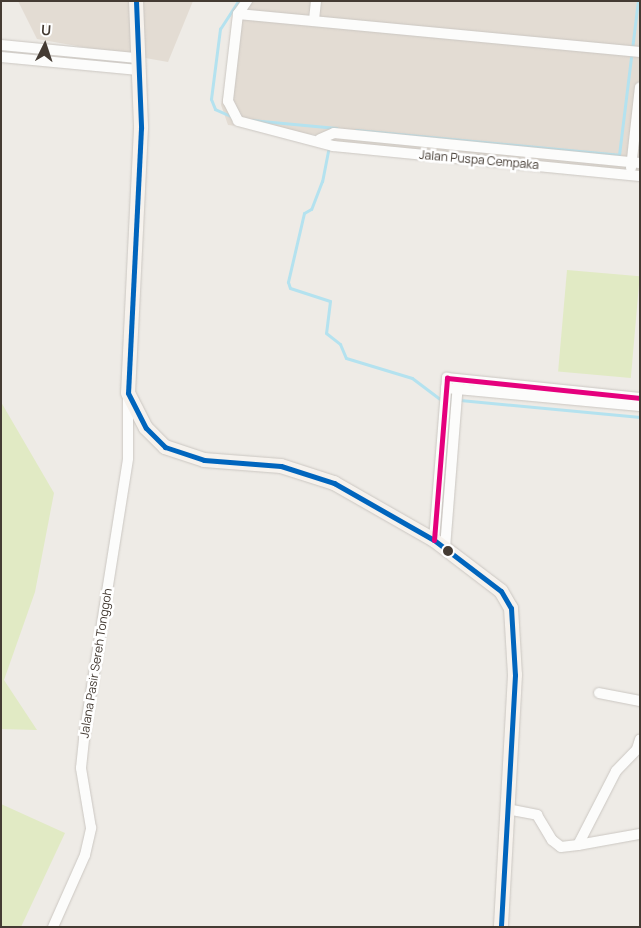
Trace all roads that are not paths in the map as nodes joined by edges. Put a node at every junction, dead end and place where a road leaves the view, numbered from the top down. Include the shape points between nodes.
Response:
1 (136, 1) edge
2 (247, 1) edge
3 (316, 1) edge
4 (238, 14) junction
5 (314, 20) junction
6 (1, 45) edge
7 (640, 52) edge
8 (1, 58) edge
9 (138, 64) junction
10 (640, 87) edge
11 (334, 133) junction
12 (320, 139) junction
13 (429, 142) junction
14 (333, 146) junction
15 (428, 156) junction
16 (636, 163) edge
17 (635, 175) edge
18 (458, 384) junction
19 (128, 393) junction
20 (640, 398) edge
21 (640, 406) edge
22 (440, 544) junction
23 (599, 693) dead end
24 (640, 701) edge
25 (640, 739) edge
26 (507, 809) junction
27 (640, 834) edge
28 (578, 845) junction
29 (52, 927) edge
30 (501, 927) edge

1 - 9 main road
2 - 4 street
3 - 5 street
4 - 5 street
4 - 12 street, Jalan Puspa Cempaka via 228,101 234,118
5 - 7 street
6 - 9 street
8 - 9 street
9 - 19 main road via 140,128
10 - 16 street
11 - 12 street, Jalan Puspa Cempaka
11 - 13 street, Jalan Puspa Cempaka
11 - 14 street
12 - 14 street, Jalan Puspa Cempaka
13 - 15 street
13 - 16 street, Jalan Puspa Cempaka
14 - 15 street, Jalan Puspa Cempaka
15 - 17 street, Jalan Puspa Cempaka
16 - 17 street
18 - 20 street
18 - 21 street
18 - 22 street
18 - 22 street via 446,378
19 - 22 main road via 146,428 165,447 204,460 308,472
19 - 29 street, Jalana Pasir Sereh Tonggoh via 126,474 81,768 91,828 85,855
22 - 26 main road via 501,591 511,608 515,675
23 - 24 street
25 - 28 street via 637,749 616,771
26 - 28 street via 537,815 552,840 561,847
26 - 30 main road
27 - 28 street

